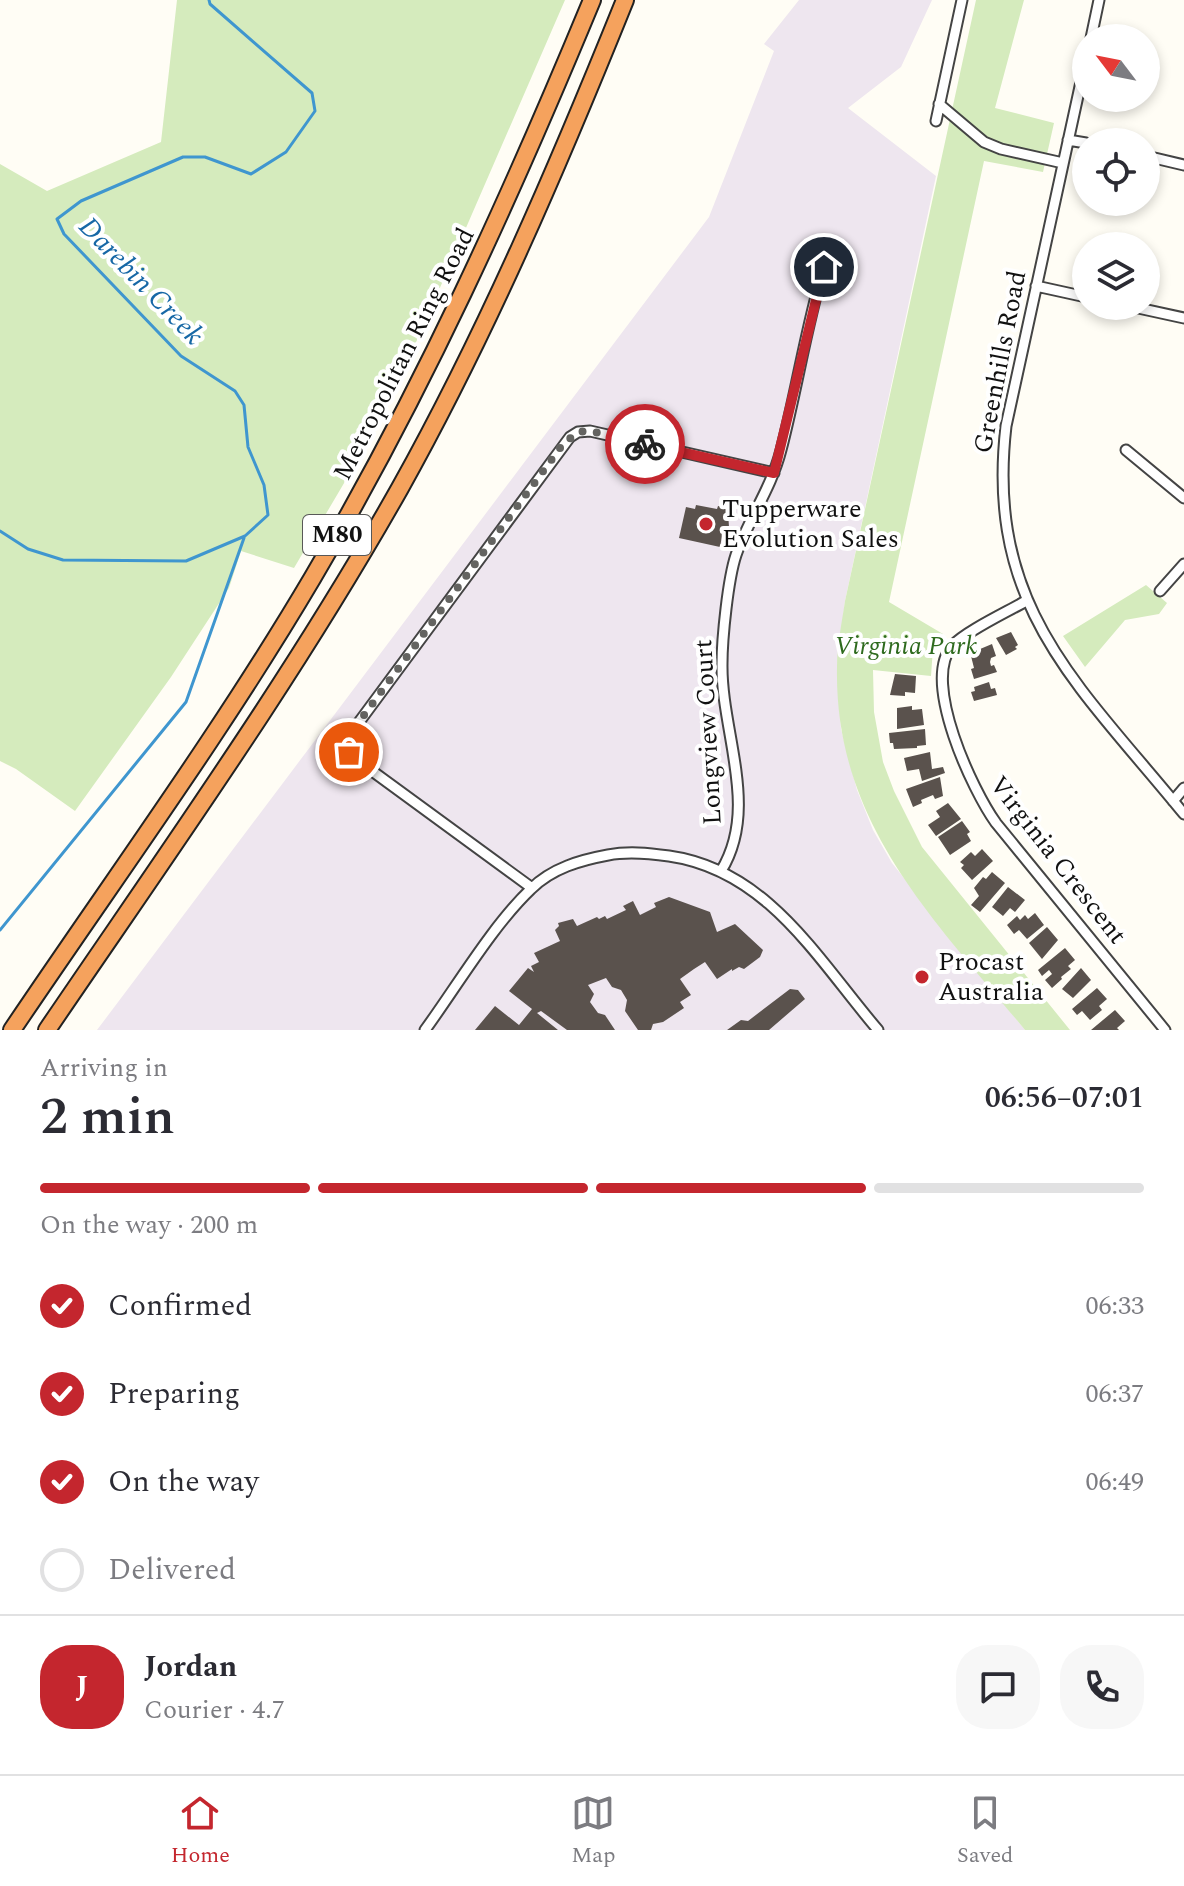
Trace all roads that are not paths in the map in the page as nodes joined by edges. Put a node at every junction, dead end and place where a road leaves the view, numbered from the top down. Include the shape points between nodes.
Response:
1 (592, 0) edge
2 (625, 0) edge
3 (962, 0) edge
4 (1099, 0) edge
5 (1094, 24) edge
6 (939, 104) junction
7 (1074, 112) edge
8 (936, 121) dead end
9 (1068, 140) junction
10 (1072, 141) edge
11 (1160, 159) edge
12 (1063, 163) junction
13 (1184, 165) edge
14 (824, 267) dead end
15 (1036, 286) junction
16 (1072, 294) edge
17 (1160, 313) edge
18 (1184, 318) edge
19 (1126, 450) dead end
20 (774, 473) junction
21 (1184, 498) edge
22 (1184, 564) edge
23 (1160, 591) dead end
24 (1026, 601) junction
25 (1184, 788) edge
26 (1173, 801) junction
27 (1184, 814) edge
28 (721, 871) junction
29 (532, 888) junction
30 (12, 1030) edge
31 (47, 1030) edge
32 (425, 1030) edge
33 (878, 1030) edge
34 (1165, 1030) edge

1 - 30 highway, Metropolitan Ring Road / M80 via 509,198 394,435 224,719
2 - 31 highway, M80 via 522,246 398,491 250,731
3 - 6 street
4 - 5 street
6 - 8 street
6 - 12 street via 984,142
7 - 9 street, Greenhills Road
9 - 10 street
9 - 12 street, Greenhills Road
11 - 13 street
12 - 15 street, Greenhills Road
14 - 20 street, Longview Court
15 - 16 street
15 - 24 street, Greenhills Road via 1002,461 1005,524
17 - 18 street
19 - 21 street
20 - 28 street, Longview Court via 735,558 726,621 722,664 739,825
20 - 29 street via 578,432 348,737 346,747 353,757
22 - 23 street
24 - 26 street, Greenhills Road via 1070,674
24 - 34 street, Virginia Crescent via 959,640 947,655 946,703 958,750 975,792 996,823
25 - 26 street
26 - 27 street, Greenhills Road
28 - 29 street via 686,858 619,853 581,860
28 - 33 street via 776,907
29 - 32 street

